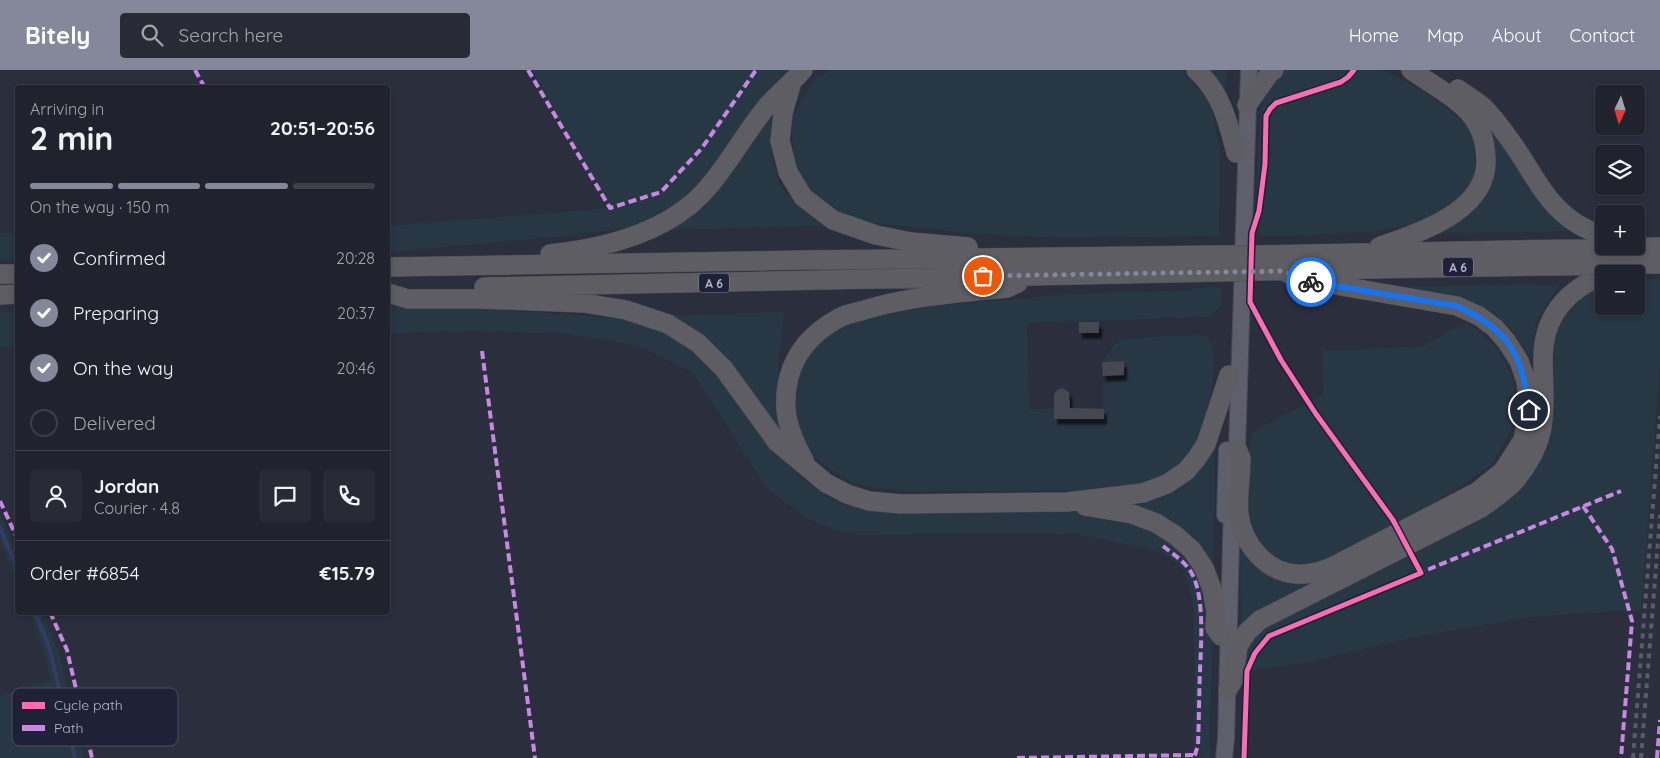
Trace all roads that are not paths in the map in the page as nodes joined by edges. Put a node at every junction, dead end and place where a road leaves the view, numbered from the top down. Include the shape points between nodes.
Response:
1 (1196, 70) edge
2 (1239, 70) edge
3 (1249, 70) edge
4 (1274, 70) edge
5 (1411, 70) edge
6 (1431, 70) edge
7 (797, 76) edge
8 (1248, 106) junction
9 (1236, 153) junction
10 (1595, 233) edge
11 (1645, 238) edge
12 (1660, 239) edge
13 (1660, 247) edge
14 (1366, 252) junction
15 (1020, 257) junction
16 (1218, 263) junction
17 (1256, 263) junction
18 (1632, 264) joint
19 (1660, 264) edge
20 (480, 265) junction
21 (390, 267) edge
22 (1285, 271) junction
23 (0, 274) edge
24 (15, 274) edge
25 (1040, 275) junction
26 (1595, 278) edge
27 (390, 288) edge
28 (15, 294) edge
29 (390, 294) edge
30 (0, 295) edge
31 (1229, 375) junction
32 (1237, 449) junction
33 (811, 472) junction
34 (1067, 502) junction
35 (1221, 636) junction
36 (1228, 689) junction
37 (1220, 758) edge
38 (1224, 758) edge

1 - 9 highway via 1223,107
2 - 9 main road
3 - 8 main road
4 - 8 highway
5 - 14 highway via 1459,104 1474,119 1485,140 1486,169 1478,191 1464,206 1442,221
6 - 10 highway via 1483,107 1510,140 1554,206
7 - 15 highway via 783,113 780,141 788,172 803,197 833,220 885,237 911,242 998,247
7 - 20 highway via 768,105 710,186 684,210 656,226 597,246
8 - 32 main road
9 - 31 main road
11 - 12 highway
13 - 14 highway, A 6
14 - 17 highway, A 6
15 - 16 highway, A 6
15 - 20 highway, A 6
16 - 17 highway, A 6, bridge
16 - 25 highway, A 6
17 - 22 highway, A 6
18 - 19 highway, A 6
18 - 22 highway, A 6
20 - 21 highway, A 6
22 - 32 highway via 1299,281 1457,306 1479,316 1495,328 1519,361 1526,381 1529,410 1523,440 1503,471 1477,492 1330,568 1294,574 1272,567 1256,554 1244,536 1239,515 1241,458
23 - 24 highway
25 - 27 highway, A 6
25 - 33 highway via 1007,288 880,305 841,317 818,331 802,347 791,368 786,391 786,414 792,440
26 - 36 highway via 1572,292 1548,325 1543,356 1544,406 1540,433 1529,460 1512,484 1481,508 1260,620 1238,646 1234,679
28 - 30 highway
29 - 33 highway via 408,299 584,303 626,310 668,324 698,343 724,369 777,442
31 - 34 highway via 1206,444 1186,472 1143,493
31 - 35 main road
32 - 36 main road via 1233,458
33 - 34 highway via 847,494 869,501 900,504
34 - 35 highway via 1132,514 1175,535 1192,550 1204,568 1212,589 1216,628
35 - 37 main road
36 - 38 main road

